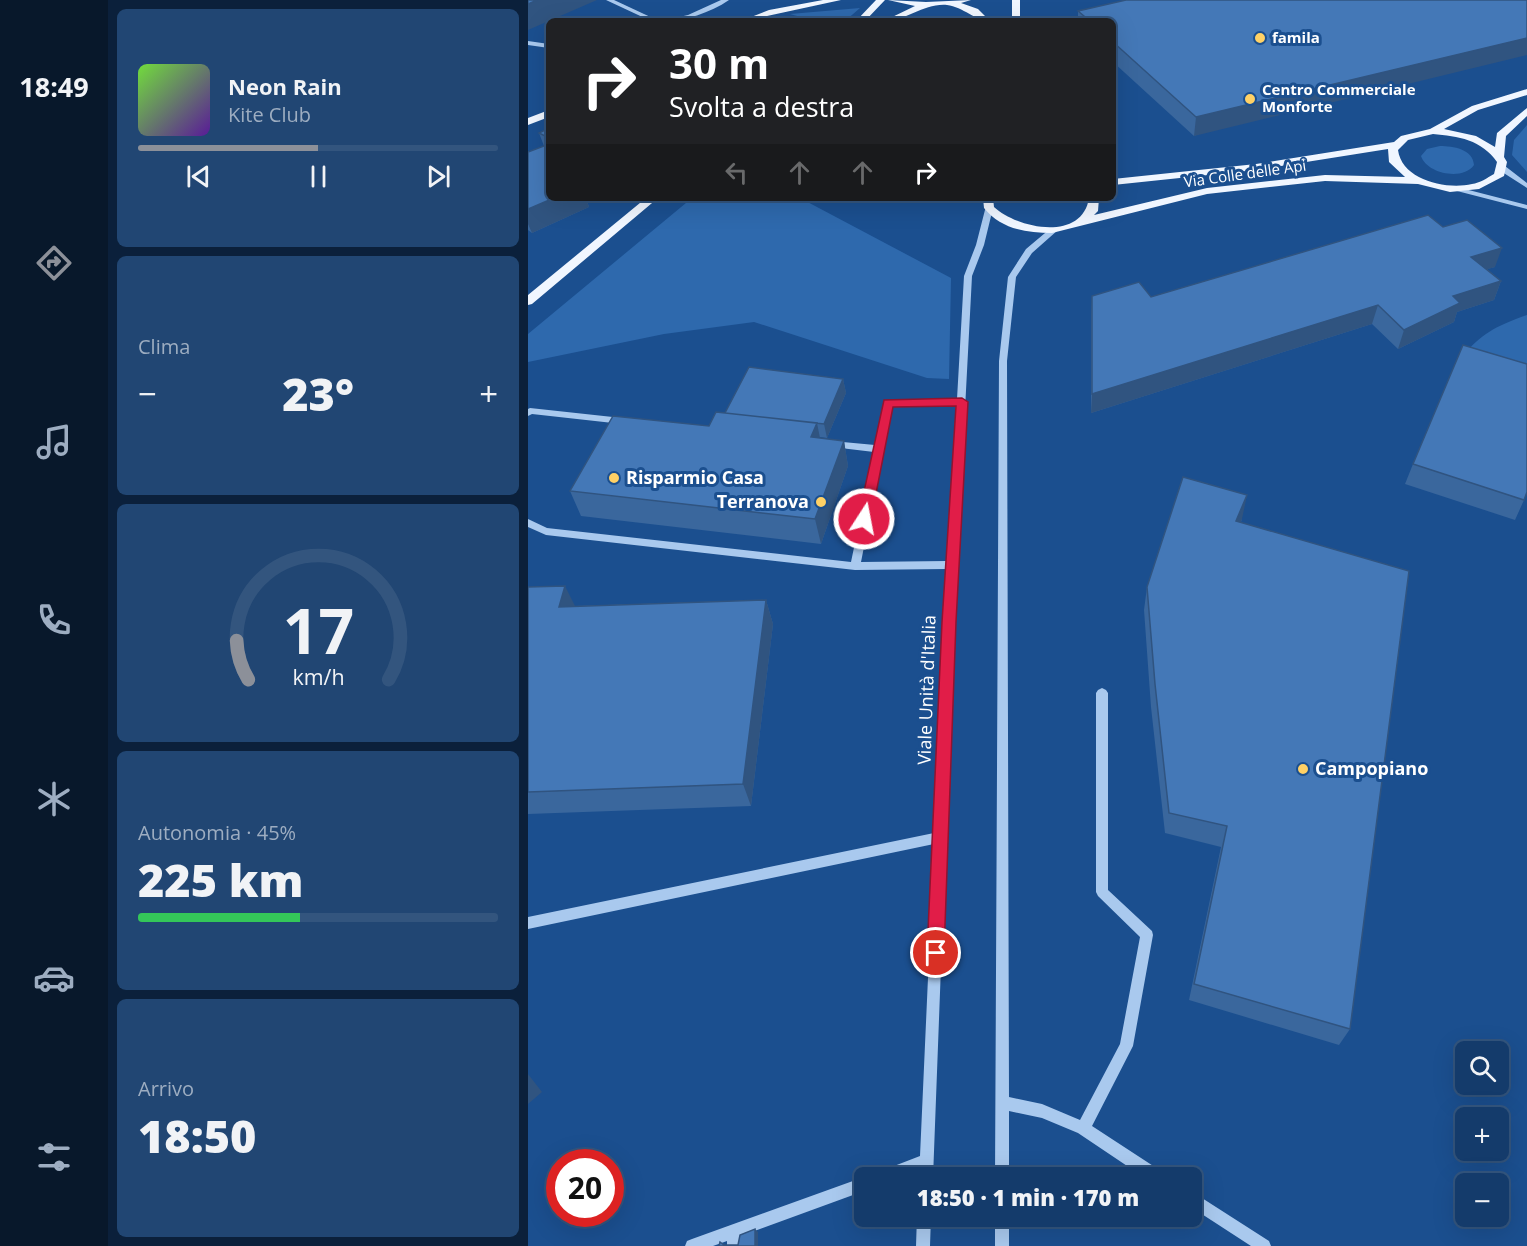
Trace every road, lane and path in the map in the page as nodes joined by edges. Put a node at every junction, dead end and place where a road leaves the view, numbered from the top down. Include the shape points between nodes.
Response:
1 (609, 0) edge
2 (726, 0) edge
3 (780, 0) edge
4 (837, 0) edge
5 (881, 0) edge
6 (892, 0) edge
7 (967, 0) edge
8 (1016, 0) edge
9 (949, 4) junction
10 (926, 5) junction
11 (649, 18) edge
12 (680, 18) edge
13 (749, 18) edge
14 (753, 18) edge
15 (863, 18) edge
16 (895, 18) edge
17 (984, 18) edge
18 (1016, 18) edge
19 (528, 43) edge
20 (546, 46) edge
21 (1527, 92) edge
22 (1527, 111) edge
23 (546, 114) edge
24 (528, 123) edge
25 (1433, 131) junction
26 (1394, 144) junction
27 (1499, 156) junction
28 (1502, 168) junction
29 (1417, 181) junction
30 (1116, 182) edge
31 (1527, 186) edge
32 (1460, 189) junction
33 (649, 201) edge
34 (972, 201) edge
35 (1094, 201) edge
36 (988, 202) edge
37 (1527, 207) edge
38 (1080, 222) junction
39 (1054, 230) junction
40 (528, 300) edge
41 (962, 402) junction
42 (528, 412) edge
43 (634, 422) edge
44 (820, 443) edge
45 (878, 449) junction
46 (528, 523) edge
47 (855, 566) junction
48 (954, 566) junction
49 (1102, 693) dead end
50 (940, 837) junction
51 (528, 923) edge
52 (1002, 1102) junction
53 (1083, 1128) junction
54 (927, 1161) junction
55 (911, 1167) edge
56 (927, 1167) edge
57 (1002, 1167) edge
58 (1142, 1167) edge
59 (854, 1188) edge
60 (1202, 1205) edge
61 (924, 1227) edge
62 (1002, 1227) edge
63 (734, 1238) edge
64 (692, 1246) edge
65 (923, 1246) edge
66 (1002, 1246) edge
67 (1264, 1246) edge

1 - 11 street
2 - 12 street
3 - 13 main road
4 - 14 main road
5 - 15 main road
6 - 10 main road
7 - 9 main road
8 - 18 main road
9 - 10 main road
9 - 17 main road via 963,5
10 - 16 main road
19 - 20 street
21 - 25 main road via 1475,108
22 - 27 main road via 1501,135
23 - 24 main road
25 - 26 main road, Via Colle delle Api via 1403,137
25 - 27 main road via 1472,138
26 - 29 main road via 1394,163
26 - 30 main road, Via Colle delle Api via 1256,167
27 - 28 main road
28 - 31 street
28 - 32 main road via 1490,183
29 - 32 main road
29 - 38 main road, Via Colle delle Api via 1325,178 1207,191
32 - 37 street
33 - 40 main road
34 - 36 street
35 - 38 main road via 1090,213
36 - 39 main road, Via Colle delle Api via 998,219 1014,227
36 - 41 street, Viale Unità d'Italia via 980,245 968,276
38 - 39 main road, Via Colle delle Api
39 - 52 street via 1029,251 1012,277 1003,361
41 - 45 street via 888,403
41 - 48 street, Viale Unità d'Italia
42 - 43 street
44 - 45 street
45 - 47 street
46 - 47 street via 546,531
47 - 48 street
48 - 50 street, Viale Unità d'Italia
49 - 53 street via 1102,892 1147,935 1126,1046
50 - 51 street
50 - 54 street, Viale Unità d'Italia
52 - 53 street via 1042,1111
52 - 57 street
53 - 58 street
54 - 55 street
54 - 56 street, Viale Unità d'Italia
59 - 63 street
60 - 67 street
61 - 65 street
62 - 66 street
63 - 64 street

